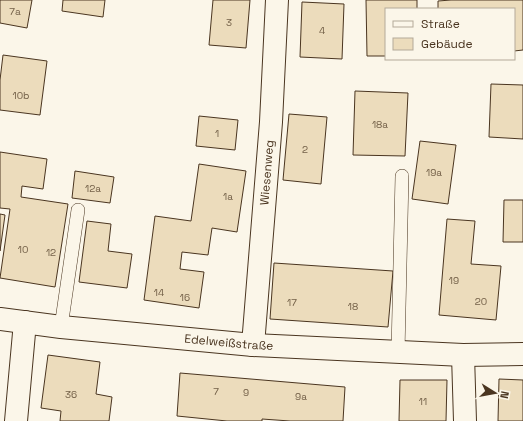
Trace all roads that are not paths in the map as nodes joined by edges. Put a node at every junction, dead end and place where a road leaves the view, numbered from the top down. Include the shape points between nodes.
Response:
1 (277, 0) edge
2 (402, 176) dead end
3 (78, 210) dead end
4 (0, 319) edge
5 (25, 322) junction
6 (61, 327) junction
7 (253, 345) junction
8 (398, 352) junction
9 (523, 354) edge
10 (463, 355) junction
11 (16, 421) edge
12 (465, 421) edge

1 - 7 street, Wiesenweg via 271,122
2 - 8 lane
3 - 6 lane
4 - 5 street, Edelweißstraße
5 - 6 street, Edelweißstraße
5 - 11 street
6 - 7 street, Edelweißstraße
7 - 8 street, Edelweißstraße
8 - 10 street, Edelweißstraße
9 - 10 street, Edelweißstraße
10 - 12 street

